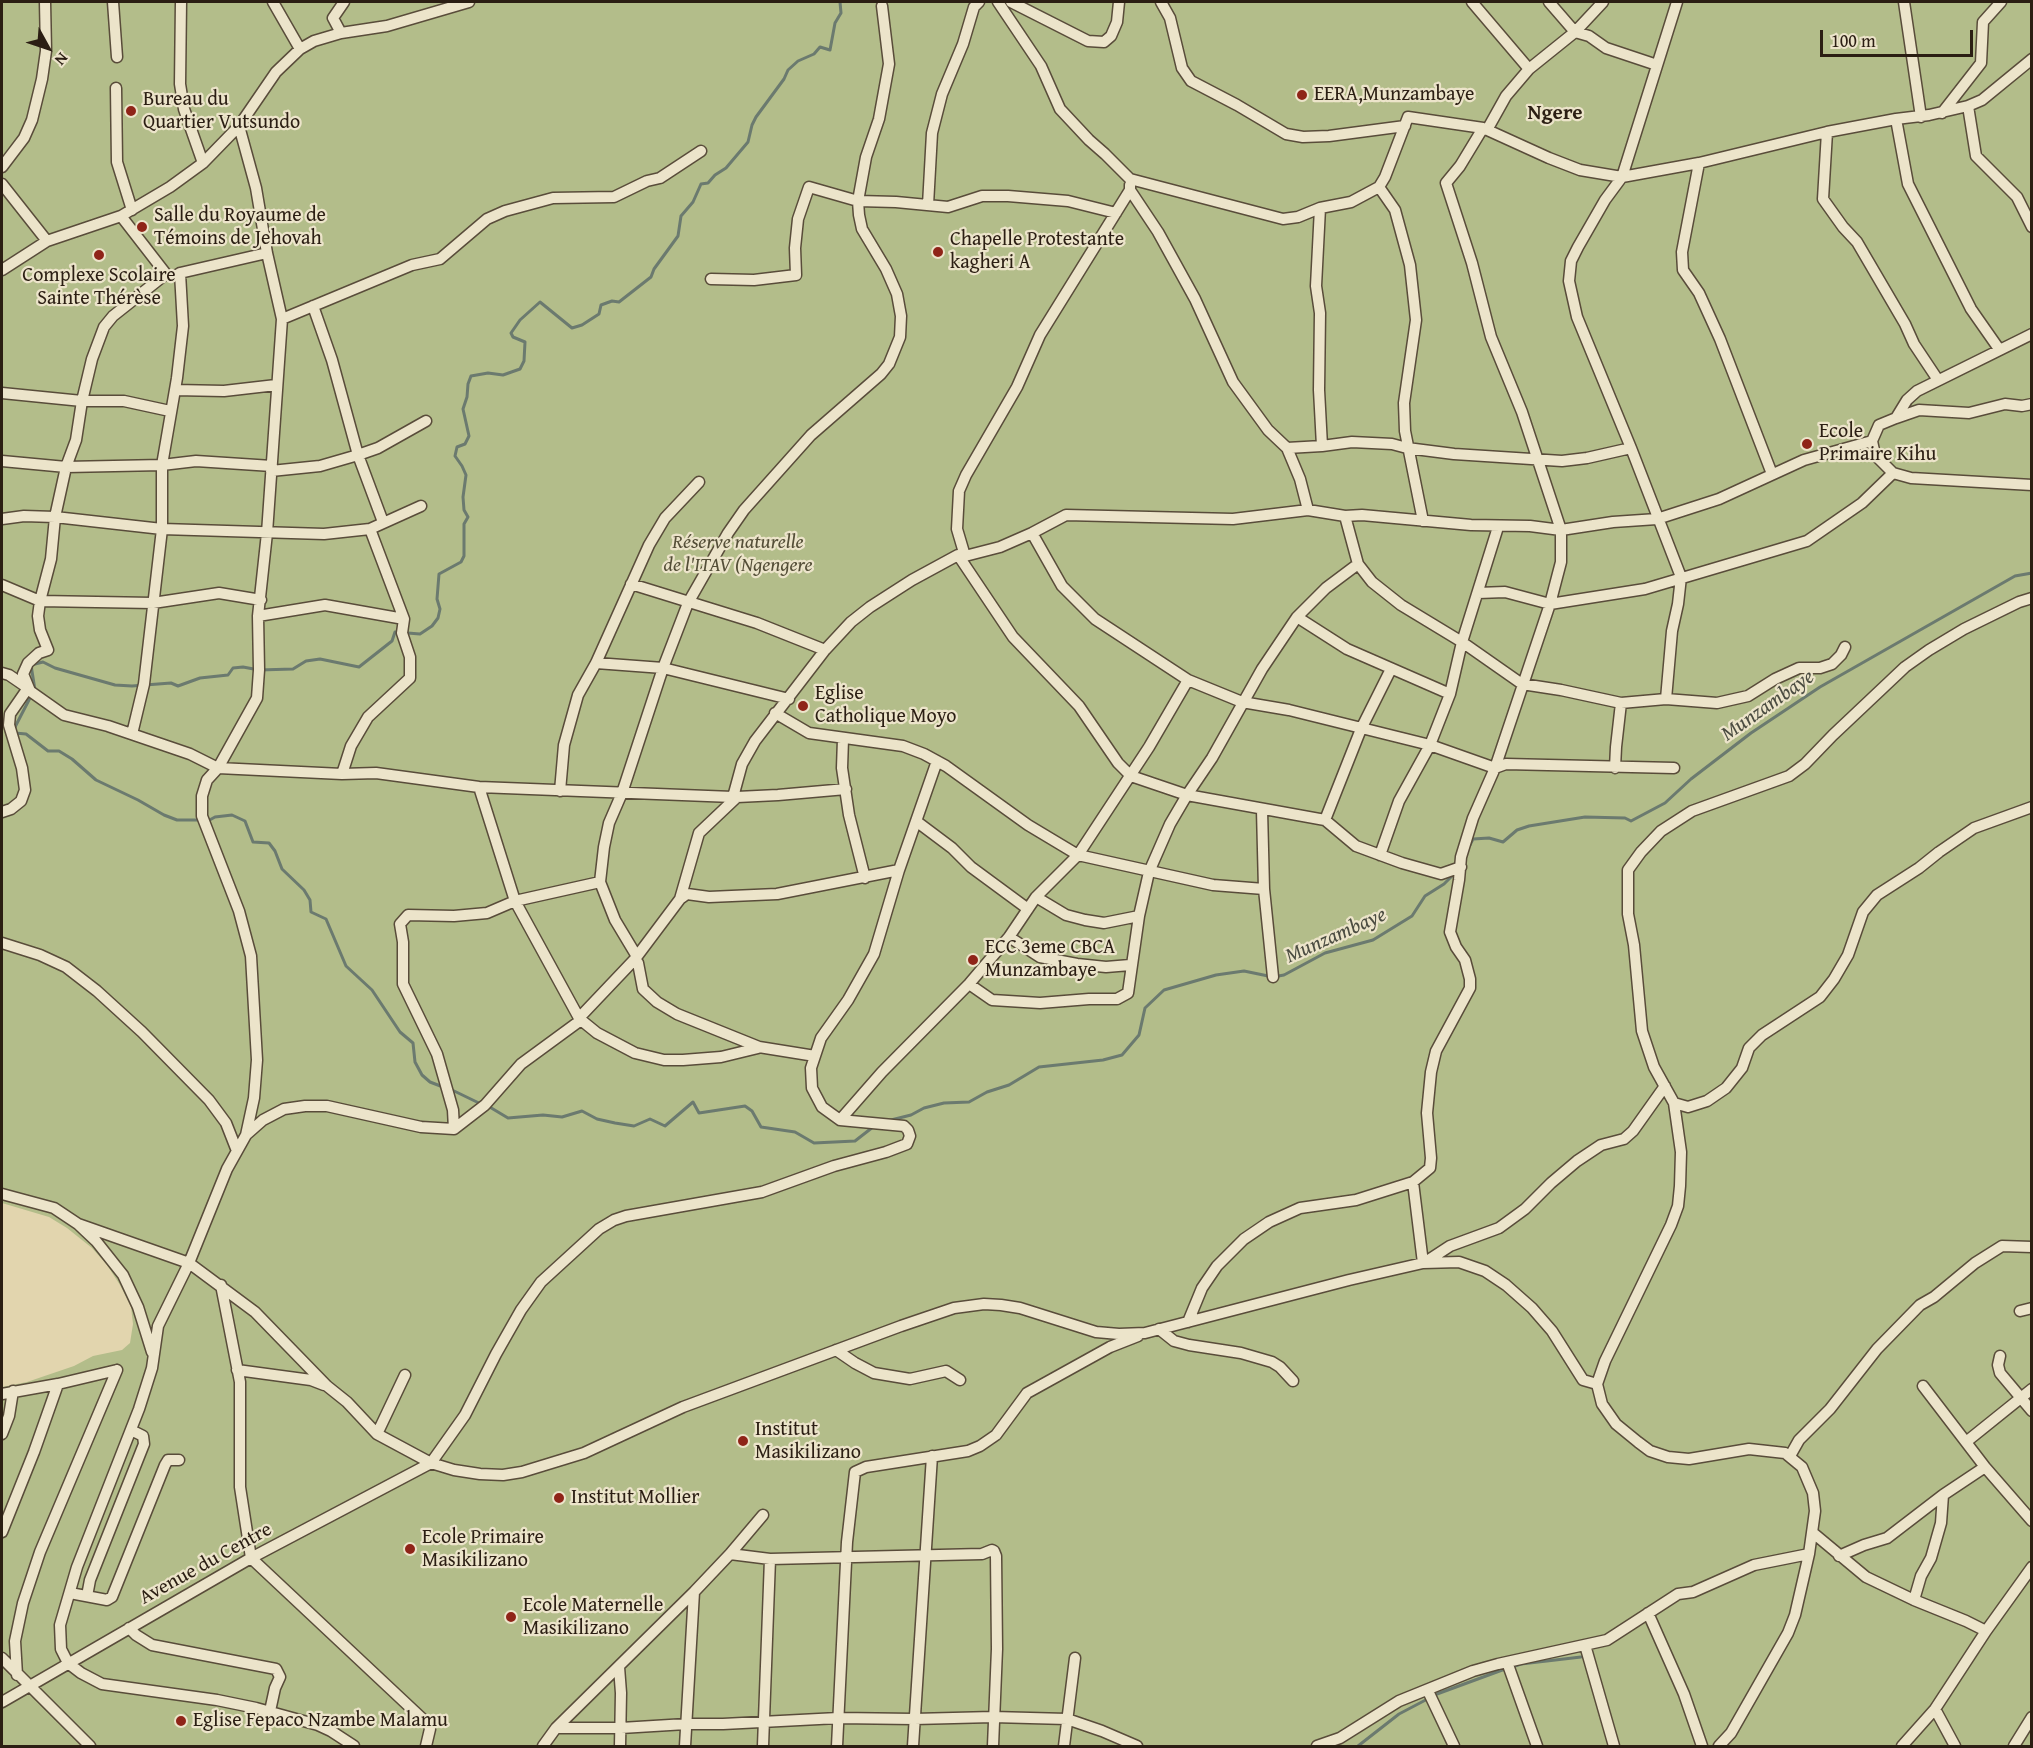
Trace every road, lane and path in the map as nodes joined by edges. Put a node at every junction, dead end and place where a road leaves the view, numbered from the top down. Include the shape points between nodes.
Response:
1 (45, 2) edge
2 (113, 2) edge
3 (182, 2) edge
4 (273, 2) edge
5 (344, 2) edge
6 (469, 2) edge
7 (979, 2) edge
8 (998, 2) edge
9 (1011, 2) edge
10 (1119, 2) edge
11 (1161, 2) edge
12 (1472, 2) edge
13 (1549, 2) edge
14 (1603, 2) edge
15 (1677, 2) edge
16 (1893, 2) edge
17 (2001, 2) edge
18 (456, 3) edge
19 (1904, 3) edge
20 (882, 6) dead end
21 (1575, 32) junction
22 (341, 33) junction
23 (300, 50) junction
24 (117, 57) dead end
25 (2031, 59) edge
26 (1657, 65) junction
27 (1529, 69) junction
28 (116, 88) dead end
29 (1968, 106) junction
30 (1942, 113) junction
31 (1921, 117) junction
32 (1896, 119) junction
33 (239, 126) junction
34 (1405, 126) junction
35 (1485, 129) junction
36 (1827, 132) junction
37 (700, 151) dead end
38 (203, 163) junction
39 (1699, 163) junction
40 (2, 167) edge
41 (1622, 177) junction
42 (2, 184) edge
43 (1130, 185) junction
44 (1379, 188) junction
45 (858, 201) junction
46 (928, 206) junction
47 (1320, 208) junction
48 (132, 210) junction
49 (1116, 213) junction
50 (121, 216) junction
51 (2031, 227) edge
52 (47, 241) junction
53 (267, 254) junction
54 (2, 270) edge
55 (180, 273) junction
56 (711, 279) dead end
57 (130, 301) junction
58 (314, 306) junction
59 (282, 319) junction
60 (2031, 334) edge
61 (1999, 349) junction
62 (1938, 380) junction
63 (276, 385) junction
64 (175, 390) junction
65 (2, 393) edge
66 (82, 401) junction
67 (2031, 404) edge
68 (170, 411) junction
69 (1896, 418) junction
70 (426, 421) dead end
71 (1872, 441) junction
72 (1322, 446) junction
73 (1287, 448) junction
74 (1407, 448) junction
75 (1631, 448) junction
76 (358, 455) junction
77 (1539, 459) junction
78 (2, 461) edge
79 (162, 465) junction
80 (66, 467) junction
81 (272, 469) junction
82 (1893, 472) junction
83 (1772, 474) junction
84 (699, 482) dead end
85 (2031, 485) edge
86 (421, 506) dead end
87 (1308, 510) junction
88 (1345, 516) junction
89 (55, 517) junction
90 (2, 519) edge
91 (1657, 519) junction
92 (1423, 521) junction
93 (384, 522) junction
94 (1498, 527) junction
95 (162, 529) junction
96 (370, 529) junction
97 (1561, 530) junction
98 (267, 533) junction
99 (1032, 533) junction
100 (962, 555) junction
101 (1358, 564) junction
102 (1681, 577) junction
103 (631, 584) junction
104 (2, 585) edge
105 (1478, 593) junction
106 (2031, 598) edge
107 (40, 600) junction
108 (261, 600) junction
109 (153, 603) junction
110 (688, 603) junction
111 (1550, 604) junction
112 (258, 616) junction
113 (1297, 618) junction
114 (404, 619) junction
115 (1462, 642) junction
116 (1845, 647) dead end
117 (825, 650) junction
118 (596, 663) junction
119 (663, 668) junction
120 (1391, 669) junction
121 (2, 673) edge
122 (1188, 680) junction
123 (1522, 684) junction
124 (31, 691) junction
125 (1450, 694) junction
126 (789, 699) junction
127 (1666, 699) junction
128 (1242, 702) junction
129 (1622, 703) junction
130 (775, 713) junction
131 (1361, 729) junction
132 (132, 734) junction
133 (843, 739) junction
134 (1430, 745) junction
135 (937, 761) junction
136 (218, 768) junction
137 (1495, 768) junction
138 (1616, 768) junction
139 (1674, 768) dead end
140 (342, 774) junction
141 (1131, 776) junction
142 (479, 788) junction
143 (846, 789) junction
144 (560, 791) junction
145 (622, 793) junction
146 (1187, 795) junction
147 (735, 797) junction
148 (2031, 807) edge
149 (1262, 810) junction
150 (2, 812) edge
151 (1325, 820) junction
152 (916, 821) junction
153 (1078, 855) junction
154 (1380, 855) junction
155 (1461, 862) junction
156 (899, 870) junction
157 (1149, 872) junction
158 (865, 878) junction
159 (600, 882) junction
160 (1264, 889) junction
161 (1036, 897) junction
162 (680, 899) junction
163 (515, 901) junction
164 (1028, 909) junction
165 (1139, 916) junction
166 (1009, 937) junction
167 (2, 943) edge
168 (635, 957) junction
169 (1130, 965) junction
170 (1273, 977) dead end
171 (969, 984) junction
172 (580, 1019) junction
173 (759, 1047) junction
174 (815, 1056) junction
175 (1665, 1086) junction
176 (1674, 1103) junction
177 (840, 1120) junction
178 (454, 1129) junction
179 (246, 1135) junction
180 (237, 1151) junction
181 (1413, 1182) junction
182 (2, 1194) edge
183 (78, 1224) junction
184 (2031, 1246) edge
185 (189, 1263) junction
186 (1423, 1263) junction
187 (221, 1285) junction
188 (1188, 1322) junction
189 (1159, 1329) junction
190 (1145, 1333) junction
191 (836, 1350) junction
192 (153, 1356) junction
193 (2000, 1356) dead end
194 (237, 1370) junction
195 (405, 1375) dead end
196 (960, 1380) dead end
197 (1293, 1381) dead end
198 (58, 1384) junction
199 (1597, 1384) junction
200 (327, 1386) junction
201 (1923, 1386) dead end
202 (2031, 1389) edge
203 (13, 1391) junction
204 (2, 1394) edge
205 (2020, 1397) junction
206 (2031, 1411) edge
207 (131, 1430) junction
208 (2, 1434) edge
209 (377, 1434) junction
210 (1966, 1442) junction
211 (932, 1456) junction
212 (1790, 1456) junction
213 (179, 1460) dead end
214 (431, 1463) junction
215 (1986, 1467) junction
216 (1943, 1495) junction
217 (763, 1515) dead end
218 (2031, 1521) edge
219 (2, 1532) edge
220 (1812, 1532) junction
221 (730, 1554) junction
222 (1809, 1554) junction
223 (925, 1556) junction
224 (1839, 1556) junction
225 (251, 1558) junction
226 (848, 1558) junction
227 (770, 1559) junction
228 (2031, 1567) edge
229 (694, 1592) junction
230 (70, 1593) junction
231 (87, 1596) junction
232 (1914, 1600) junction
233 (1648, 1613) junction
234 (129, 1628) junction
235 (1986, 1631) junction
236 (1585, 1645) junction
237 (2, 1658) edge
238 (1075, 1658) dead end
239 (1507, 1662) junction
240 (68, 1663) junction
241 (619, 1667) junction
242 (17, 1675) junction
243 (28, 1686) junction
244 (1428, 1691) junction
245 (2, 1702) edge
246 (1935, 1709) junction
247 (270, 1712) junction
248 (993, 1717) junction
249 (2031, 1717) edge
250 (838, 1718) junction
251 (914, 1719) junction
252 (1067, 1719) junction
253 (763, 1721) junction
254 (686, 1724) junction
255 (556, 1728) junction
256 (621, 1728) junction
257 (88, 1746) edge
258 (354, 1746) edge
259 (426, 1746) edge
260 (543, 1746) edge
261 (620, 1746) edge
262 (685, 1746) edge
263 (763, 1746) edge
264 (837, 1746) edge
265 (913, 1746) edge
266 (993, 1746) edge
267 (1064, 1746) edge
268 (1137, 1746) edge
269 (1317, 1746) edge
270 (1454, 1746) edge
271 (1537, 1746) edge
272 (1614, 1746) edge
273 (1702, 1746) edge
274 (1719, 1746) edge
275 (1902, 1746) edge
276 (1955, 1746) edge
277 (2014, 1746) edge

1 - 40 street via 46,51 32,120
2 - 24 street
3 - 38 street via 183,109
4 - 23 street
5 - 22 street via 333,18
6 - 18 street
7 - 46 street via 942,94 932,133
8 - 43 street via 1041,66 1060,109
9 - 10 street via 1088,41 1104,42 1117,22
11 - 34 street via 1170,18 1182,68 1191,81 1286,134 1329,136
12 - 27 street
13 - 21 street
14 - 21 street
15 - 26 street
16 - 19 street
17 - 30 street via 1983,22 1981,63
18 - 22 street via 387,26
19 - 31 street
20 - 45 street via 889,64
21 - 26 street via 1606,48
21 - 27 street
22 - 23 street
23 - 33 street via 276,72
25 - 29 street via 1982,100
26 - 41 street
27 - 35 street
28 - 48 street via 117,162
29 - 30 street
29 - 51 street via 1976,156 2017,197
30 - 31 street
31 - 32 street
32 - 36 street
32 - 61 street via 1908,184 1971,309
33 - 38 street
33 - 53 street via 256,188
34 - 35 street via 1408,117
34 - 44 street
35 - 41 street via 1580,170
35 - 77 street via 1446,183 1491,338
36 - 39 street
36 - 62 street via 1823,199 1857,242
37 - 58 street via 660,178 614,197 553,198 505,211 487,219 440,259 412,265
38 - 48 street
39 - 41 street
39 - 83 street via 1682,252 1683,270 1700,293
41 - 75 street via 1571,261 1569,281 1577,317
42 - 52 street
43 - 47 street via 1206,197 1283,219
43 - 49 street
43 - 73 street via 1195,299 1233,382 1268,430
44 - 47 street via 1351,202
44 - 74 street via 1395,210 1410,265 1416,320 1404,402
45 - 46 street
45 - 56 street via 809,187 798,219 796,275 754,280
45 - 110 street via 862,229 897,294 901,316 897,347 881,374 810,435 744,510
46 - 49 street via 948,207 982,196 1008,196 1068,201
47 - 72 street via 1316,286
48 - 50 street
49 - 100 street via 1040,335 1017,387 966,475 959,491 957,529
50 - 52 street
50 - 57 street via 166,274
52 - 54 street
53 - 55 street
53 - 59 street
55 - 57 street
55 - 64 street via 183,326
57 - 66 street via 104,327
58 - 59 street
58 - 76 street
59 - 63 street
60 - 61 street
61 - 62 street
62 - 69 street via 1917,391
63 - 64 street via 236,390
63 - 81 street
64 - 68 street
65 - 66 street
66 - 68 street via 124,401
66 - 80 street via 76,440
67 - 69 street via 2005,404 1969,413 1919,410
68 - 79 street
69 - 71 street via 1879,425
70 - 76 street
71 - 82 street via 1875,455
71 - 83 street via 1804,460
72 - 73 street
72 - 74 street via 1352,442
73 - 87 street
74 - 77 street
74 - 92 street
75 - 77 street via 1587,458
75 - 91 street
76 - 81 street via 320,466
76 - 93 street
77 - 97 street
78 - 80 street
79 - 80 street
79 - 81 street via 196,461
79 - 95 street
80 - 89 street
81 - 98 street
82 - 85 street via 1911,478
82 - 102 street via 1862,503 1807,541
83 - 91 street via 1719,499
84 - 103 street via 664,518
86 - 93 street
87 - 88 street
87 - 99 street via 1233,519 1066,515
88 - 92 street
88 - 101 street
89 - 90 street
89 - 95 street
89 - 107 street via 51,559
91 - 97 street
91 - 102 street
92 - 94 street
93 - 96 street
94 - 97 street
94 - 105 street
95 - 98 street
95 - 109 street
96 - 98 street via 324,534
96 - 114 street
97 - 111 street via 1561,562
98 - 108 street
99 - 100 street via 1000,547
99 - 122 street via 1062,586 1080,605 1129,643
100 - 117 street via 870,607
100 - 141 street via 1013,637 1079,706
101 - 113 street via 1326,588
101 - 115 street via 1372,582 1401,604
102 - 111 street via 1645,588
102 - 127 street
103 - 110 street
103 - 118 street
104 - 107 street
105 - 111 street via 1505,592
105 - 115 street
106 - 175 street via 1964,629 1905,667 1790,776 1692,811 1661,831 1641,852 1628,870 1628,914 1642,1031
107 - 109 street
107 - 124 street via 40,630 48,650 28,663 23,674
108 - 109 street via 219,593
108 - 112 street
109 - 132 street
110 - 117 street via 757,623
110 - 119 street
111 - 123 street
112 - 114 street via 325,605
112 - 136 street via 257,698
113 - 120 street via 1347,649
113 - 128 street
114 - 140 street via 402,633 411,657 410,678 368,717 351,746
115 - 123 street
115 - 125 street
116 - 127 street via 1832,664 1799,668 1732,701
117 - 126 street
118 - 119 street
118 - 144 street via 578,695 564,744
119 - 126 street
119 - 145 street
120 - 125 street
120 - 131 street
121 - 124 street
122 - 128 street
122 - 141 street
123 - 129 street
123 - 137 street
124 - 132 street via 63,715
124 - 150 street via 10,714 9,725 25,790 21,801
125 - 134 street
126 - 130 street
127 - 129 street
128 - 131 street
128 - 146 street
129 - 138 street
130 - 133 street via 809,733
130 - 147 street via 742,764
131 - 134 street
131 - 151 street
132 - 136 street
133 - 135 street via 903,746
133 - 143 street
134 - 137 street
134 - 154 street via 1399,801
135 - 152 street
135 - 153 street
136 - 140 street
136 - 179 street via 207,780 202,796 204,821 239,911 251,956 256,1060 254,1098
137 - 138 street via 1506,764
137 - 155 street via 1473,818
138 - 139 street
140 - 142 street via 376,773
141 - 146 street
141 - 153 street
142 - 144 street
142 - 163 street
143 - 147 street
143 - 158 street
144 - 145 street
145 - 147 street
145 - 159 street via 609,823
146 - 149 street
146 - 157 street
147 - 162 street via 699,833
148 - 176 street via 1974,828 1877,895 1863,912 1848,955 1820,997 1762,1035 1749,1048 1742,1068 1726,1088 1707,1101 1688,1107
149 - 151 street
149 - 160 street
151 - 154 street via 1356,846
152 - 156 street
152 - 164 street
153 - 157 street
153 - 161 street
154 - 155 street via 1441,874
155 - 181 street via 1450,932 1465,960 1470,988 1436,1051 1427,1113 1430,1168
156 - 158 street
156 - 174 street via 874,954 821,1038
157 - 160 street via 1213,885
157 - 165 street
158 - 162 street via 777,894 687,894
159 - 163 street
159 - 168 street
160 - 170 street
161 - 164 street
161 - 165 street via 1066,915 1085,920 1104,923
162 - 168 street
163 - 172 street
163 - 178 street via 488,913 408,915 400,924 404,984 437,1054 453,1110
164 - 166 street
165 - 169 street
166 - 169 street via 1040,957 1106,967
166 - 171 street
167 - 180 street via 66,967 97,991 209,1100 226,1123
168 - 172 street
168 - 173 street via 644,989 657,1002
169 - 171 street via 1128,993 1117,999 1040,1003 992,1000
171 - 177 street
172 - 173 street via 635,1053 664,1060 721,1057
172 - 178 street via 521,1064 485,1105
173 - 174 street
174 - 177 street via 812,1088 822,1107
175 - 176 street
175 - 186 street via 1624,1139 1601,1145 1577,1161 1499,1228 1450,1246
176 - 199 street via 1681,1152 1678,1206
177 - 214 street via 904,1126 910,1136 907,1144 886,1152 762,1192 626,1216 599,1229 541,1282 521,1310 465,1415
178 - 179 street via 421,1127 327,1106 305,1106 284,1109
179 - 180 street
180 - 185 street
181 - 186 street
181 - 188 street via 1356,1200 1300,1208 1269,1222 1244,1239 1217,1266 1202,1288
182 - 183 street via 54,1208
183 - 185 street
183 - 192 street via 123,1275
184 - 212 street via 2002,1246 1920,1305 1877,1348 1830,1409 1799,1440
185 - 187 street
185 - 192 street via 158,1326
186 - 188 street
186 - 199 street via 1459,1262 1485,1271 1506,1285 1552,1331 1583,1380
187 - 194 street
187 - 200 street via 255,1312
188 - 189 street
189 - 190 street
189 - 197 street via 1174,1341 1272,1362
190 - 191 street via 1096,1332 1020,1308 984,1304 954,1308
190 - 211 street via 1038,1385 1027,1393 996,1435 980,1446
191 - 196 street via 874,1373 910,1379 946,1371
191 - 214 street via 683,1407 584,1453 522,1472 480,1474
192 - 207 street
193 - 205 street via 2000,1373
194 - 200 street
194 - 225 street via 240,1487
195 - 209 street
198 - 203 street
198 - 219 street
198 - 242 street via 117,1370 40,1552 23,1603 15,1641
199 - 212 street via 1602,1404 1616,1424 1650,1451 1689,1459 1749,1449
200 - 209 street
201 - 210 street
202 - 205 street
203 - 204 street
203 - 208 street
205 - 206 street
205 - 210 street
207 - 230 street
207 - 231 street via 143,1436 144,1444
209 - 214 street
210 - 215 street
211 - 223 street
211 - 226 street via 855,1472
212 - 220 street via 1802,1467 1813,1493
213 - 231 street via 168,1460 165,1465 112,1597 107,1600
214 - 225 street, Avenue du Centre
215 - 216 street
215 - 218 street
216 - 224 street via 1887,1538
216 - 232 street via 1941,1523
217 - 221 street
220 - 222 street
220 - 224 street
221 - 227 street
221 - 229 street
222 - 233 street via 1754,1565 1693,1592 1678,1594
222 - 274 street via 1788,1633 1731,1733
223 - 226 street
223 - 248 street via 994,1551 997,1649
223 - 251 street
224 - 232 street via 1866,1576
225 - 234 street, Avenue du Centre
225 - 259 street via 429,1725
226 - 227 street
226 - 250 street
227 - 253 street
228 - 235 street
229 - 241 street
229 - 254 street
230 - 231 street
230 - 240 street via 60,1625 61,1649
232 - 235 street
233 - 236 street via 1607,1640
233 - 273 street
234 - 240 street, Avenue du Centre
234 - 247 street via 156,1646 276,1669 280,1677
235 - 246 street
236 - 239 street
236 - 272 street
237 - 242 street
238 - 252 street
239 - 244 street via 1473,1671
239 - 271 street
240 - 243 street, Avenue du Centre
240 - 247 street via 102,1684 217,1700
241 - 255 street
241 - 256 street
242 - 243 street
243 - 245 street, Avenue du Centre
243 - 257 street
244 - 269 street via 1399,1701 1340,1738
244 - 270 street
246 - 275 street
246 - 276 street
247 - 258 street via 318,1725
248 - 251 street
248 - 252 street
248 - 266 street
249 - 277 street
250 - 251 street
250 - 253 street
250 - 264 street
251 - 265 street
252 - 267 street
252 - 268 street
253 - 254 street
253 - 263 street
254 - 256 street
254 - 262 street
255 - 256 street
255 - 260 street
256 - 261 street

